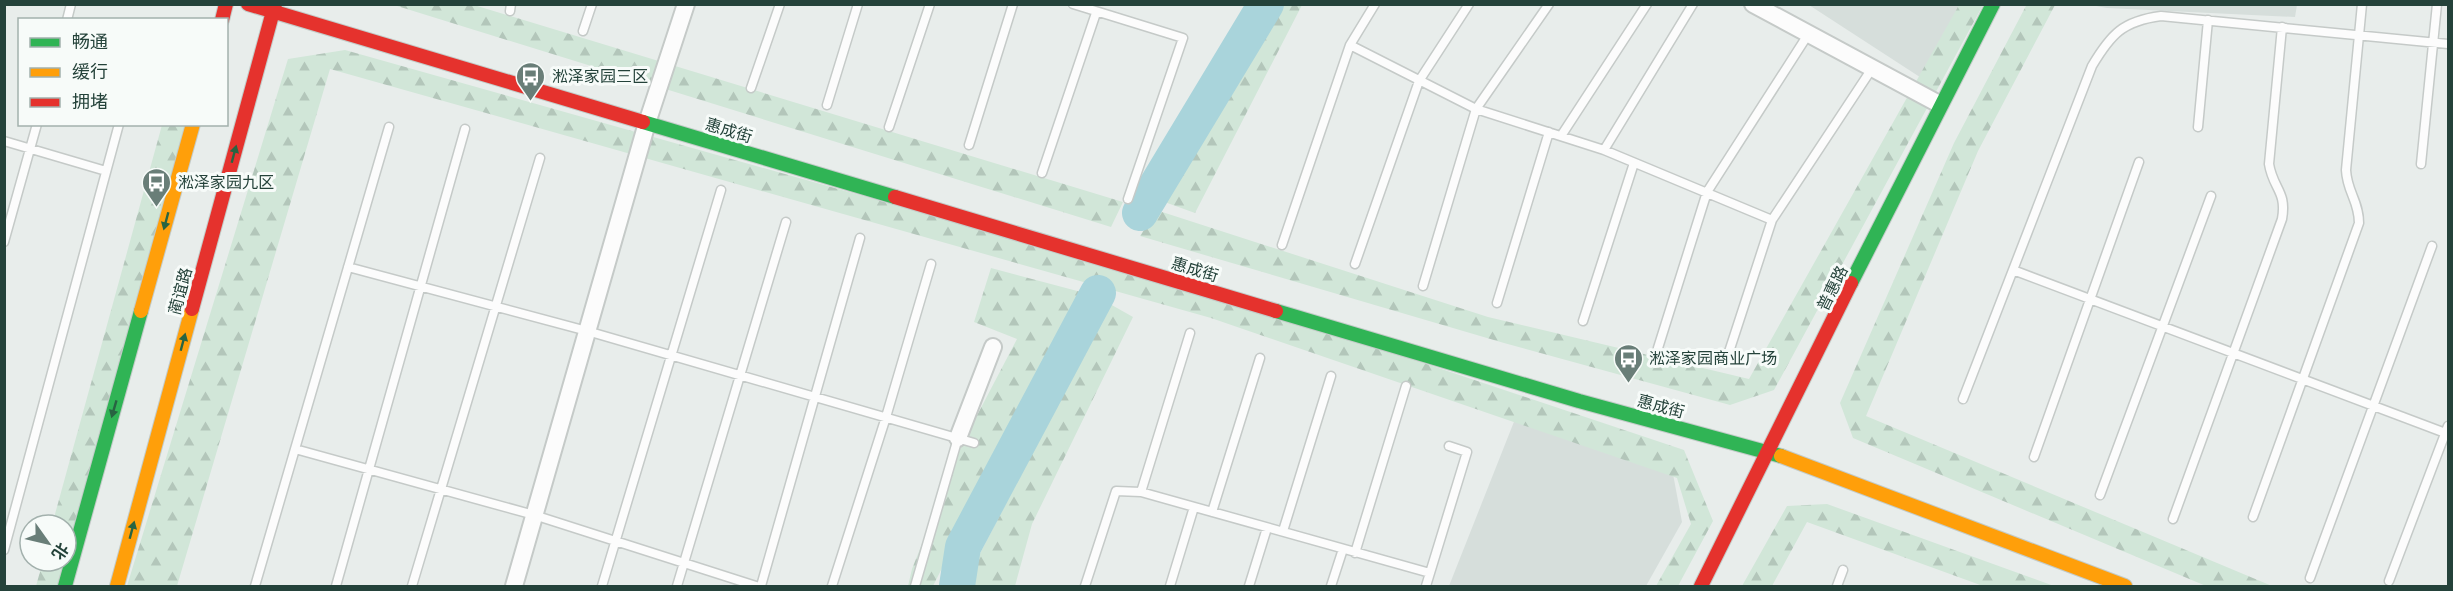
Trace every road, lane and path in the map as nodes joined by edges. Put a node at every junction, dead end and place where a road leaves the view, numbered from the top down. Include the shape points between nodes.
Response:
1 (248, 4) edge
2 (592, 4) edge
3 (686, 4) edge
4 (780, 4) edge
5 (858, 4) edge
6 (930, 4) edge
7 (1013, 4) edge
8 (1073, 4) edge
9 (1375, 4) edge
10 (1469, 4) edge
11 (1550, 4) edge
12 (1647, 4) edge
13 (1693, 4) edge
14 (1753, 4) edge
15 (1993, 4) edge
16 (2362, 4) edge
17 (2437, 4) edge
18 (274, 8) edge
19 (1096, 13) junction
20 (2208, 20) junction
21 (2282, 27) junction
22 (583, 32) dead end
23 (1809, 33) junction
24 (2358, 35) junction
25 (2433, 42) junction
26 (2448, 44) edge
27 (1350, 45) junction
28 (1873, 67) junction
29 (1419, 81) junction
30 (751, 88) dead end
31 (1940, 104) junction
32 (827, 105) dead end
33 (1476, 109) junction
34 (647, 123) junction
35 (36, 126) edge
36 (118, 126) edge
37 (192, 126) edge
38 (389, 127) dead end
39 (889, 127) dead end
40 (2198, 127) dead end
41 (465, 129) dead end
42 (1549, 132) junction
43 (1561, 136) junction
44 (4, 141) edge
45 (969, 146) dead end
46 (30, 149) junction
47 (1604, 150) junction
48 (540, 158) dead end
49 (2139, 162) dead end
50 (1634, 163) junction
51 (2421, 164) dead end
52 (106, 171) junction
53 (1042, 173) dead end
54 (721, 190) dead end
55 (1707, 192) junction
56 (2211, 196) dead end
57 (1128, 199) dead end
58 (1772, 220) junction
59 (786, 222) dead end
60 (860, 238) dead end
61 (4, 242) edge
62 (1282, 245) dead end
63 (2432, 246) dead end
64 (931, 264) dead end
65 (1355, 264) dead end
66 (348, 267) junction
67 (2013, 270) junction
68 (1423, 286) dead end
69 (421, 287) junction
70 (2089, 298) junction
71 (1497, 303) dead end
72 (498, 307) junction
73 (1582, 321) dead end
74 (2162, 326) junction
75 (587, 331) junction
76 (1190, 333) dead end
77 (993, 347) dead end
78 (1658, 348) dead end
79 (2232, 353) junction
80 (671, 355) junction
81 (1260, 358) dead end
82 (1727, 358) dead end
83 (739, 375) junction
84 (1331, 376) dead end
85 (2302, 380) junction
86 (1406, 386) dead end
87 (816, 397) junction
88 (1963, 399) dead end
89 (2374, 406) junction
90 (886, 417) junction
91 (2448, 431) edge
92 (966, 440) junction
93 (1449, 446) dead end
94 (295, 449) junction
95 (1771, 452) junction
96 (2034, 457) dead end
97 (369, 470) junction
98 (441, 489) junction
99 (1141, 492) junction
100 (2100, 495) dead end
101 (1194, 507) junction
102 (1212, 512) junction
103 (534, 515) junction
104 (2253, 517) dead end
105 (2173, 519) dead end
106 (1267, 528) junction
107 (1283, 531) junction
108 (616, 541) junction
109 (1343, 549) junction
110 (4, 550) edge
111 (1355, 553) junction
112 (684, 563) junction
113 (1843, 570) dead end
114 (1430, 573) junction
115 (2310, 578) dead end
116 (2390, 581) dead end
117 (64, 586) edge
118 (117, 586) edge
119 (255, 586) edge
120 (336, 586) edge
121 (412, 586) edge
122 (514, 586) edge
123 (602, 586) edge
124 (676, 586) edge
125 (756, 586) edge
126 (761, 586) edge
127 (832, 586) edge
128 (915, 586) edge
129 (1085, 586) edge
130 (1170, 586) edge
131 (1249, 586) edge
132 (1331, 586) edge
133 (1426, 586) edge
134 (1701, 586) edge
135 (1837, 586) edge
136 (2125, 586) edge

1 - 18 street, 惠成街
2 - 22 lane
3 - 34 street
4 - 30 lane
5 - 32 lane
6 - 39 lane
7 - 45 lane
8 - 19 lane
9 - 27 lane
10 - 29 lane
11 - 33 lane
12 - 43 lane
13 - 47 lane
14 - 23 street
15 - 31 street, 普惠路
16 - 24 lane
17 - 25 lane
18 - 34 street, 惠成街
118 -> 18 street, 蔺谊路
19 - 53 lane
19 - 57 lane via 1183,38
20 - 21 lane
20 - 40 lane
20 - 67 lane via 2144,18 2124,26 2107,40 2092,66
21 - 24 lane
21 - 79 lane via 2269,164 2271,178 2283,195 2282,219
23 - 28 street
23 - 55 lane
24 - 25 lane
24 - 85 lane via 2346,170 2351,194 2358,203 2359,224
25 - 26 lane
25 - 51 lane
27 - 29 lane
27 - 62 lane
28 - 31 street
28 - 58 lane
29 - 33 lane
29 - 65 lane
31 - 95 street, 普惠路
33 - 42 lane
33 - 68 lane
34 - 75 street
34 - 95 street, 惠成街 via 1568,397
35 - 46 lane
36 - 52 lane
37 -> 117 street, 蔺谊路
38 - 66 lane
41 - 69 lane
42 - 43 lane
42 - 71 lane
43 - 47 lane
44 - 46 lane
46 - 52 lane
46 - 61 lane
47 - 50 lane
48 - 72 lane
49 - 70 lane
50 - 55 lane
50 - 73 lane
52 - 110 lane
54 - 80 lane
55 - 58 lane
55 - 78 lane
56 - 74 lane
58 - 82 lane
59 - 83 lane
60 - 87 lane
63 - 89 lane
64 - 90 lane
66 - 69 lane
66 - 94 lane
67 - 70 lane
67 - 88 lane
69 - 72 lane
69 - 97 lane
70 - 74 lane
70 - 96 lane
72 - 75 lane
72 - 98 lane
74 - 79 lane
74 - 100 lane
75 - 80 lane
75 - 103 street
76 - 99 lane
77 - 92 street
79 - 85 lane
79 - 105 lane
80 - 83 lane
80 - 108 lane
81 - 102 lane
83 - 87 lane
83 - 112 lane
84 - 107 lane
85 - 89 lane
85 - 104 lane
86 - 111 lane
87 - 90 lane
87 - 126 lane
89 - 91 lane
89 - 115 lane
90 - 92 lane
90 - 127 lane
91 - 116 lane
92 - 128 lane
93 - 114 lane via 1467,452
94 - 97 lane
94 - 119 lane
95 - 134 street, 普惠路
95 - 136 street, 惠成街
97 - 98 lane
97 - 120 lane
98 - 103 lane
98 - 121 lane
99 - 101 lane
99 - 129 lane via 1116,490
101 - 102 lane
101 - 130 lane
102 - 106 lane
103 - 108 lane
103 - 122 street
106 - 107 lane
106 - 131 lane
107 - 109 lane
108 - 112 lane
108 - 123 lane
109 - 111 lane
109 - 132 lane
111 - 114 lane
112 - 124 lane
112 - 125 lane
113 - 135 lane
114 - 133 lane

